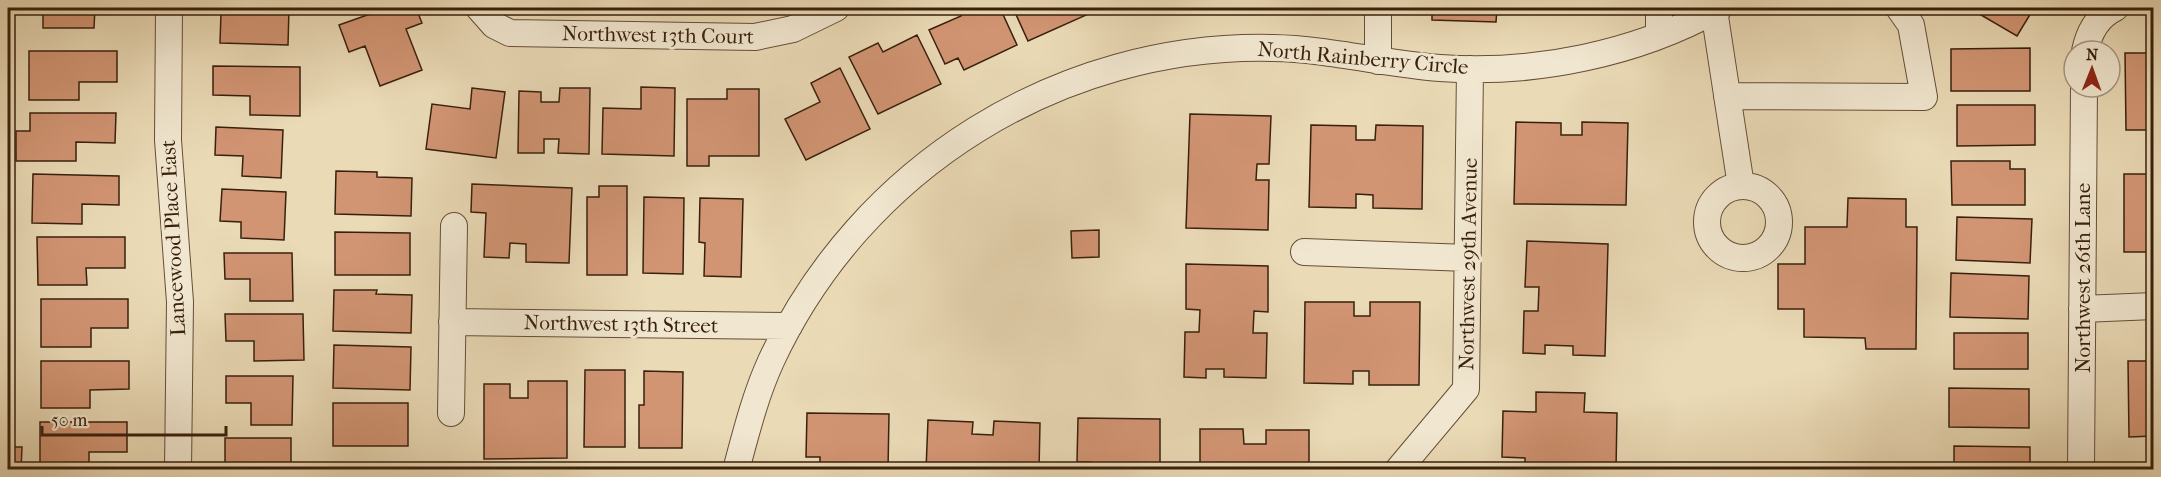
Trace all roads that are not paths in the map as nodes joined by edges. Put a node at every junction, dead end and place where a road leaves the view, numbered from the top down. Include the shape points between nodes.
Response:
1 (169, 8) edge
2 (836, 8) edge
3 (1378, 8) edge
4 (1659, 8) edge
5 (1899, 8) edge
6 (2115, 8) edge
7 (1717, 9) edge
8 (480, 10) edge
9 (1659, 35) junction
10 (2088, 39) edge
11 (1378, 61) junction
12 (1470, 69) junction
13 (1727, 96) junction
14 (2084, 99) edge
15 (1741, 186) dead end
16 (454, 226) dead end
17 (1304, 252) dead end
18 (1468, 258) junction
19 (2154, 306) edge
20 (2082, 309) junction
21 (452, 322) junction
22 (789, 326) junction
23 (451, 413) dead end
24 (178, 470) edge
25 (736, 470) edge
26 (1398, 470) edge
27 (2081, 470) edge

1 - 24 street, Lancewood Place East via 168,140 180,302
2 - 8 street, Northwest 13th Court via 793,29 755,38 510,33 494,25
3 - 11 street
4 - 9 street
5 - 13 street via 1911,25 1924,97
6 - 10 street via 2096,23
7 - 9 street, North Rainberry Circle
7 - 13 street
9 - 12 street, North Rainberry Circle via 1570,60
11 - 12 street, North Rainberry Circle
11 - 22 street, North Rainberry Circle via 1316,51 1233,48 1171,55 1110,68 1052,89 960,138 911,176 866,219 826,267
12 - 18 street, Northwest 29th Avenue
13 - 15 street
14 - 20 street, Northwest 26th Lane
16 - 21 street
17 - 18 street
18 - 26 street, Northwest 29th Avenue via 1466,389
19 - 20 street
20 - 27 street, Northwest 26th Lane
21 - 22 street, Northwest 13th Street
21 - 23 street
22 - 25 street, North Rainberry Circle via 749,421

